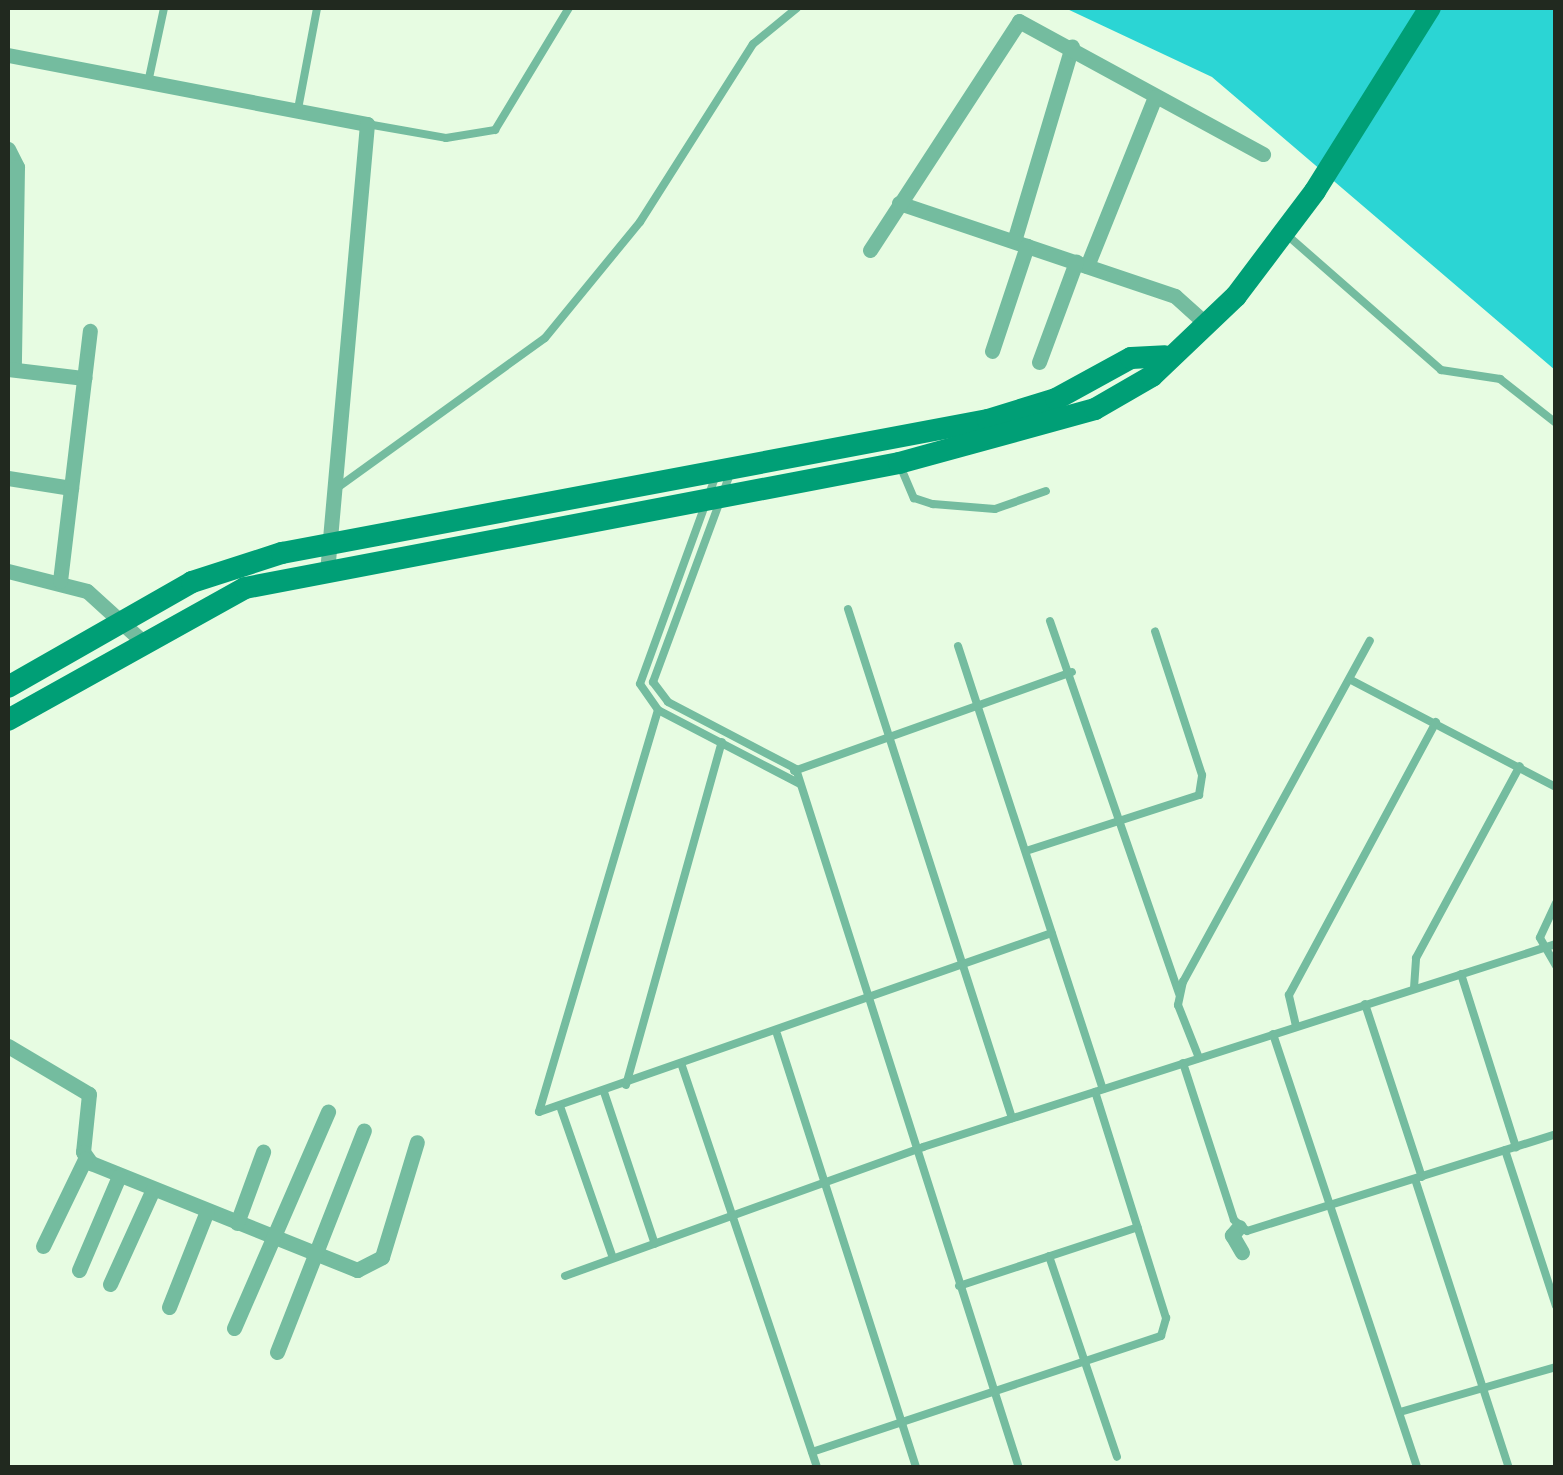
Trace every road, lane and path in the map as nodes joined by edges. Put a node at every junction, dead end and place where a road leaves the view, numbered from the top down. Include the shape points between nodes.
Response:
1 (164, 8) edge
2 (316, 8) edge
3 (570, 8) edge
4 (797, 8) edge
5 (1430, 8) edge
6 (1072, 46) junction
7 (8, 55) edge
8 (149, 78) junction
9 (1154, 97) junction
10 (298, 109) junction
11 (367, 124) junction
12 (8, 149) edge
13 (1263, 154) dead end
14 (899, 203) junction
15 (1284, 232) junction
16 (1020, 244) junction
17 (870, 250) dead end
18 (1082, 264) junction
19 (1204, 322) junction
20 (90, 331) dead end
21 (992, 350) dead end
22 (1165, 356) junction
23 (1039, 362) dead end
24 (11, 369) edge
25 (84, 378) junction
26 (1033, 406) junction
27 (1556, 423) edge
28 (1042, 429) junction
29 (899, 464) junction
30 (726, 467) junction
31 (8, 478) edge
32 (71, 488) junction
33 (333, 491) junction
34 (1046, 491) dead end
35 (715, 498) junction
36 (328, 544) junction
37 (8, 571) edge
38 (327, 571) junction
39 (60, 581) junction
40 (848, 609) dead end
41 (123, 620) junction
42 (1050, 621) dead end
43 (1155, 631) dead end
44 (1370, 641) dead end
45 (143, 642) junction
46 (958, 646) dead end
47 (1072, 672) junction
48 (1350, 680) junction
49 (8, 687) edge
50 (978, 704) junction
51 (658, 710) junction
52 (8, 720) edge
53 (1436, 722) junction
54 (889, 735) junction
55 (722, 742) junction
56 (1520, 766) junction
57 (796, 770) junction
58 (786, 776) junction
59 (800, 784) junction
60 (1556, 787) edge
61 (1199, 795) junction
62 (1198, 809) dead end
63 (1116, 820) junction
64 (1026, 850) junction
65 (1556, 903) edge
66 (1052, 933) junction
67 (1556, 944) edge
68 (1540, 948) junction
69 (963, 966) junction
70 (1556, 966) edge
71 (1461, 974) junction
72 (1414, 988) junction
73 (1178, 994) junction
74 (869, 1000) junction
75 (1365, 1004) junction
76 (1296, 1026) junction
77 (777, 1034) junction
78 (1273, 1034) junction
79 (8, 1046) edge
80 (1198, 1058) junction
81 (1183, 1063) junction
82 (682, 1066) junction
83 (626, 1085) junction
84 (1099, 1090) junction
85 (604, 1092) junction
86 (560, 1106) junction
87 (328, 1112) dead end
88 (1012, 1118) junction
89 (364, 1130) dead end
90 (1556, 1134) edge
91 (417, 1142) dead end
92 (1516, 1147) junction
93 (914, 1150) junction
94 (1506, 1150) junction
95 (263, 1152) dead end
96 (85, 1158) junction
97 (119, 1176) junction
98 (1419, 1178) junction
99 (825, 1182) junction
100 (153, 1190) junction
101 (1336, 1205) junction
102 (208, 1211) junction
103 (734, 1215) junction
104 (237, 1222) junction
105 (1138, 1227) junction
106 (1238, 1227) junction
107 (274, 1237) junction
108 (654, 1244) junction
109 (43, 1246) dead end
110 (1242, 1252) dead end
111 (318, 1253) junction
112 (1049, 1256) junction
113 (613, 1258) junction
114 (79, 1270) dead end
115 (564, 1276) dead end
116 (110, 1284) dead end
117 (959, 1286) junction
118 (170, 1306) dead end
119 (1556, 1306) edge
120 (234, 1328) dead end
121 (277, 1352) dead end
122 (1084, 1362) junction
123 (1556, 1367) edge
124 (1482, 1387) junction
125 (993, 1388) junction
126 (1400, 1412) junction
127 (902, 1424) junction
128 (812, 1452) junction
129 (1117, 1457) dead end
130 (817, 1468) edge
131 (916, 1468) edge
132 (1019, 1468) edge
133 (1416, 1468) edge
134 (1508, 1468) edge

1 - 8 lane
2 - 10 lane
3 - 11 lane via 495,130 446,138
4 - 33 lane via 753,44 640,222 546,338
5 - 15 street
6 - 9 street
6 - 14 street via 1031,22 1010,26
6 - 16 street
7 - 8 street
8 - 10 street
9 - 13 street
9 - 18 street
10 - 11 street
11 - 33 street
12 - 24 street via 18,167
14 - 16 street
14 - 17 street
15 - 19 street
15 - 27 lane via 1441,370 1500,379
16 - 18 street
16 - 21 street
18 - 19 street via 1175,296
18 - 23 street
19 - 22 street
20 - 25 street
22 - 26 street via 1131,358
22 - 28 street via 1152,376
24 - 25 street
25 - 32 street
26 - 28 street
26 - 30 street
28 - 29 street
29 - 34 lane via 922,502 994,508
29 - 35 street
30 - 35 lane
30 - 35 lane
30 - 36 street
31 - 32 street
32 - 39 street
33 - 36 street
35 - 38 street
35 - 51 lane via 641,674
35 - 57 lane via 653,682 668,702
36 - 38 street
36 - 41 street via 192,582
37 - 39 street
38 - 45 street via 245,588
39 - 41 street
40 - 54 lane
41 - 45 street
41 - 49 street
42 - 47 lane
43 - 61 lane via 1202,775
44 - 48 lane
45 - 52 street
46 - 50 lane
47 - 50 lane
47 - 63 lane
48 - 53 lane
48 - 73 lane
50 - 54 lane
50 - 64 lane
51 - 55 lane
51 - 86 lane via 540,1112
53 - 56 lane
53 - 76 lane via 1289,995
54 - 57 lane
54 - 69 lane
55 - 58 lane
55 - 83 lane
56 - 60 lane
56 - 72 lane via 1416,958
57 - 58 lane
57 - 59 lane
58 - 59 lane
59 - 74 lane
61 - 62 lane
61 - 63 lane
63 - 64 lane
63 - 73 lane
64 - 66 lane
65 - 68 lane
66 - 69 lane
66 - 84 lane
67 - 68 lane
68 - 70 lane
68 - 71 lane
69 - 74 lane
69 - 88 lane
71 - 72 lane
71 - 92 lane
72 - 75 lane
73 - 80 lane
74 - 77 lane
74 - 93 lane
75 - 76 lane
75 - 98 lane
76 - 78 lane
77 - 82 lane
77 - 99 lane
78 - 80 lane
78 - 101 lane
79 - 96 street via 88,1094
80 - 81 lane
81 - 84 lane
81 - 106 lane
82 - 83 lane
82 - 103 lane
83 - 85 lane
84 - 88 lane
84 - 105 lane
85 - 86 lane
85 - 108 lane
86 - 113 lane
87 - 107 street
88 - 93 lane
89 - 111 street
90 - 92 lane
91 - 111 street via 375,1268
92 - 94 lane
93 - 99 lane
93 - 117 lane
94 - 98 lane
94 - 119 lane
95 - 104 street
96 - 97 street
96 - 109 street
97 - 100 street
97 - 114 street
98 - 101 lane
98 - 124 lane
99 - 103 lane
99 - 127 lane
100 - 102 street
100 - 116 street
101 - 106 lane via 1256,1231
101 - 126 lane
102 - 104 street
102 - 118 street
103 - 108 lane
103 - 128 lane
104 - 107 street
105 - 112 lane
105 - 122 lane via 1165,1328
106 - 110 street via 1232,1236
107 - 111 street
107 - 120 street
108 - 113 lane
111 - 121 street
112 - 117 lane
112 - 122 lane
113 - 115 lane
117 - 125 lane
122 - 125 lane
122 - 129 lane
123 - 124 lane
124 - 126 lane
124 - 134 lane
125 - 127 lane
125 - 132 lane
126 - 133 lane
127 - 128 lane
127 - 131 lane
128 - 130 lane

